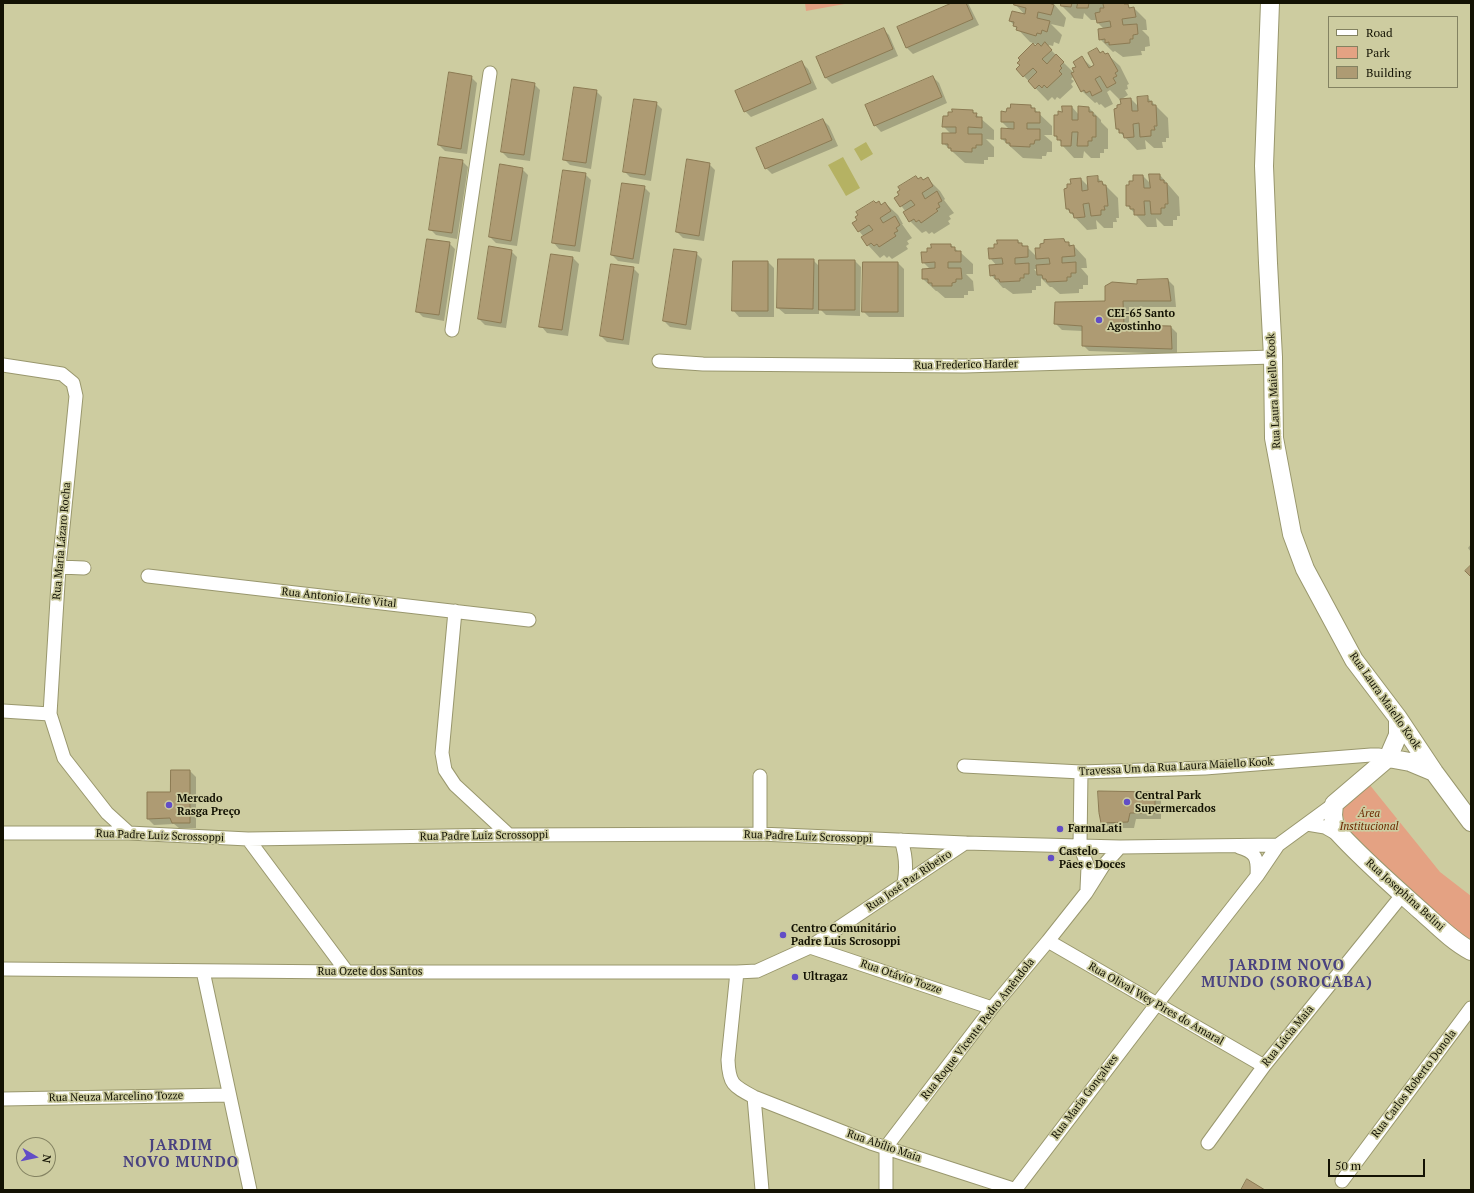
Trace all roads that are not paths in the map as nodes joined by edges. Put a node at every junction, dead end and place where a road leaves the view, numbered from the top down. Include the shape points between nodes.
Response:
1 (1270, 3) edge
2 (490, 73) dead end
3 (452, 330) dead end
4 (1273, 357) junction
5 (659, 361) dead end
6 (3, 365) edge
7 (59, 567) junction
8 (84, 568) dead end
9 (148, 576) dead end
10 (455, 611) junction
11 (529, 620) dead end
12 (3, 711) edge
13 (50, 714) junction
14 (1398, 718) junction
15 (1388, 758) junction
16 (964, 766) dead end
17 (1081, 772) junction
18 (1434, 772) junction
19 (760, 776) dead end
20 (1334, 804) junction
21 (1471, 822) edge
22 (1307, 824) junction
23 (3, 833) edge
24 (129, 833) junction
25 (760, 834) junction
26 (509, 835) junction
27 (1342, 837) junction
28 (248, 839) junction
29 (901, 840) junction
30 (965, 843) junction
31 (1233, 845) junction
32 (1278, 845) junction
33 (1080, 846) junction
34 (1120, 847) junction
35 (1257, 876) junction
36 (904, 883) junction
37 (1086, 893) junction
38 (1402, 894) junction
39 (1048, 941) junction
40 (810, 947) junction
41 (1471, 951) edge
42 (3, 968) edge
43 (203, 971) junction
44 (347, 972) junction
45 (737, 972) junction
46 (1156, 1004) junction
47 (992, 1008) junction
48 (1471, 1008) edge
49 (1264, 1066) junction
50 (229, 1095) junction
51 (754, 1097) junction
52 (3, 1099) edge
53 (1208, 1143) dead end
54 (886, 1147) junction
55 (1342, 1181) dead end
56 (250, 1190) edge
57 (762, 1190) edge
58 (886, 1190) edge
59 (1015, 1190) edge

1 - 4 main road, Rua Laura Maiello Kook via 1264,166
2 - 3 street
4 - 5 street, Rua Frederico Harder via 964,366 703,364
4 - 14 main road, Rua Laura Maiello Kook via 1274,438 1292,534 1305,569 1354,660
6 - 7 street, Rua Maria Lázaro Rocha via 62,374 73,383 76,396
7 - 8 street
7 - 13 street, Rua Maria Lázaro Rocha
9 - 10 street, Rua Antonio Leite Vital
10 - 11 street, Rua Antonio Leite Vital
10 - 26 street via 442,753 445,770 455,785
12 - 13 street
13 - 24 street via 64,758 107,813
14 - 15 main road via 1398,735
14 - 18 main road, Rua Laura Maiello Kook
15 - 17 street, Travessa Um da Rua Laura Maiello Kook via 1371,755 1205,768
15 - 18 main road via 1410,762
15 - 20 main road
16 - 17 street, Travessa Um da Rua Laura Maiello Kook
17 - 33 street
18 - 21 main road, Rua Laura Maiello Kook
19 - 25 street
20 - 22 street
20 - 27 main road, Rua Josephina Belini via 1333,822
22 - 27 street, Rua Josephina Belini via 1325,827
22 - 32 street, Rua Maria Gonçalves
23 - 24 street, Rua Padre Luiz Scrossoppi
24 - 28 street, Rua Padre Luiz Scrossoppi
25 - 26 street, Rua Padre Luiz Scrossoppi
25 - 29 street, Rua Padre Luiz Scrossoppi
26 - 28 street, Rua Padre Luiz Scrossoppi
27 - 38 main road, Rua Josephina Belini
28 - 44 street
29 - 30 street, Rua Padre Luiz Scrossoppi
29 - 36 street via 906,865
30 - 33 street, Rua Padre Luiz Scrossoppi
30 - 36 street, Rua José Paz Ribeiro
31 - 32 street, Rua Padre Luiz Scrossoppi
31 - 34 street, Rua Padre Luiz Scrossoppi
31 - 35 street via 1244,848 1254,855 1258,865
32 - 35 street, Rua Maria Gonçalves
33 - 34 street, Rua Padre Luiz Scrossoppi
33 - 37 street via 1088,867
34 - 37 street, Rua Roque Vicente Pedro Amêndola via 1103,866
35 - 46 street, Rua Maria Gonçalves
36 - 40 street, Rua José Paz Ribeiro
37 - 39 street, Rua Roque Vicente Pedro Amêndola
38 - 41 main road, Rua Josephina Belini via 1444,932
38 - 49 street, Rua Lúcia Maia
39 - 46 street, Rua Olival Wey Pires do Amaral
39 - 47 street, Rua Roque Vicente Pedro Amêndola
40 - 45 street, Rua José Paz Ribeiro via 757,971
40 - 47 street, Rua Otávio Tozze
42 - 43 street, Rua Ozete dos Santos
43 - 44 street, Rua Ozete dos Santos
43 - 50 street
44 - 45 street, Rua Ozete dos Santos
45 - 51 street via 728,1060 729,1075 736,1088
46 - 49 street, Rua Olival Wey Pires do Amaral
46 - 59 street, Rua Maria Gonçalves
47 - 54 street, Rua Roque Vicente Pedro Amêndola
48 - 55 street, Rua Carlos Roberto Donola
49 - 53 street, Rua Lúcia Maia
50 - 52 street, Rua Neuza Marcelino Tozze
50 - 56 street
51 - 54 street, Rua Abílio Maia
51 - 57 street
54 - 58 street
54 - 59 street, Rua Abílio Maia

